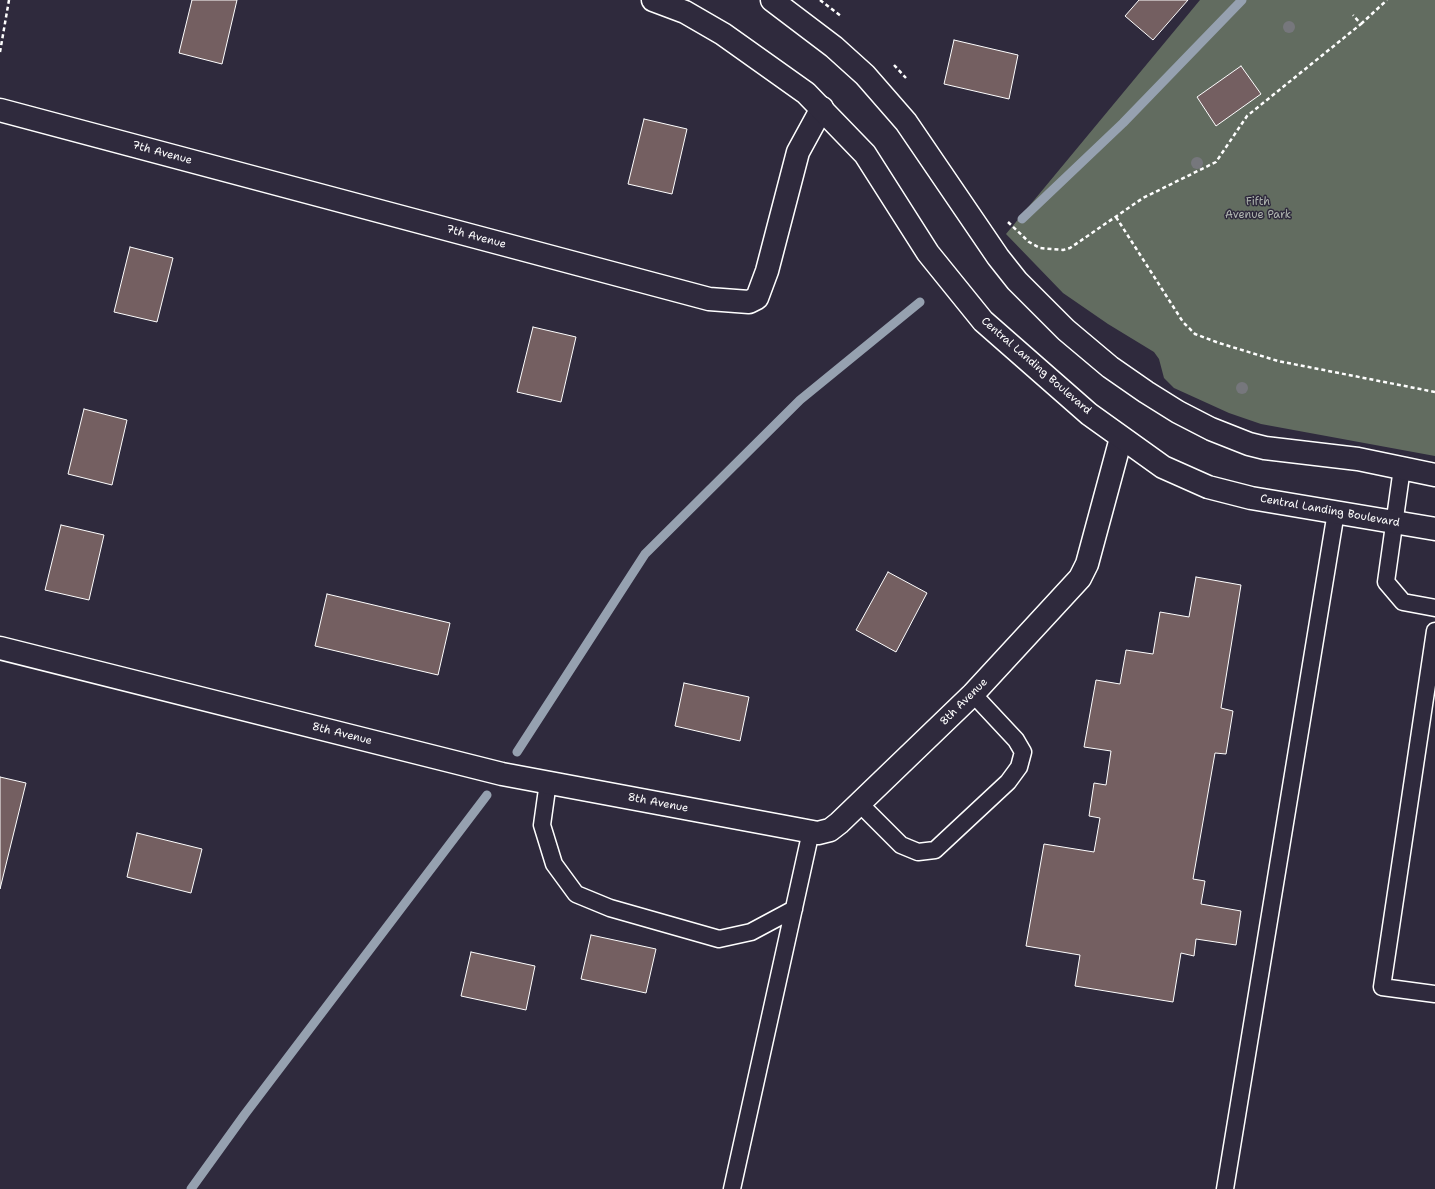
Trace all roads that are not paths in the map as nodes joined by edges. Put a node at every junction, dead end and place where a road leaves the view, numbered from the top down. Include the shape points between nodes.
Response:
1 (653, 0) edge
2 (772, 0) edge
3 (822, 108) junction
4 (0, 110) edge
5 (1121, 438) junction
6 (1402, 468) junction
7 (1435, 475) edge
8 (1336, 512) junction
9 (1394, 522) junction
10 (1435, 529) edge
11 (1435, 608) edge
12 (1435, 631) edge
13 (0, 648) edge
14 (972, 694) junction
15 (548, 782) junction
16 (860, 804) junction
17 (811, 832) junction
18 (794, 909) junction
19 (1435, 994) edge
20 (732, 1189) edge
21 (1226, 1189) edge

1 - 3 street, Central Landing Boulevard via 685,12 724,34 792,82
2 - 6 street via 834,47 865,75 906,122 1017,281 1066,330 1110,367 1188,417 1249,444 1358,459
3 - 4 street, 7th Avenue via 798,152 767,271 756,298 749,302 709,299
3 - 5 street, Central Landing Boulevard via 865,154 928,253 984,321 1089,414
5 - 8 street, Central Landing Boulevard via 1163,467 1208,487 1251,498
5 - 14 street, 8th Avenue via 1087,564 1080,578
6 - 7 street
6 - 9 lane
8 - 9 street, Central Landing Boulevard
8 - 21 lane
9 - 10 street, Central Landing Boulevard
9 - 11 lane via 1386,582 1403,602
12 - 19 lane via 1382,986
13 - 15 street, 8th Avenue via 502,774
14 - 16 street, 8th Avenue
14 - 16 lane via 1016,740 1023,752 1019,767 1008,782 935,850 918,852 901,845
15 - 17 street, 8th Avenue
15 - 18 lane via 542,826 554,864 576,894 610,908 719,939 751,932
16 - 17 street, 8th Avenue via 830,830
17 - 18 lane
18 - 20 lane

